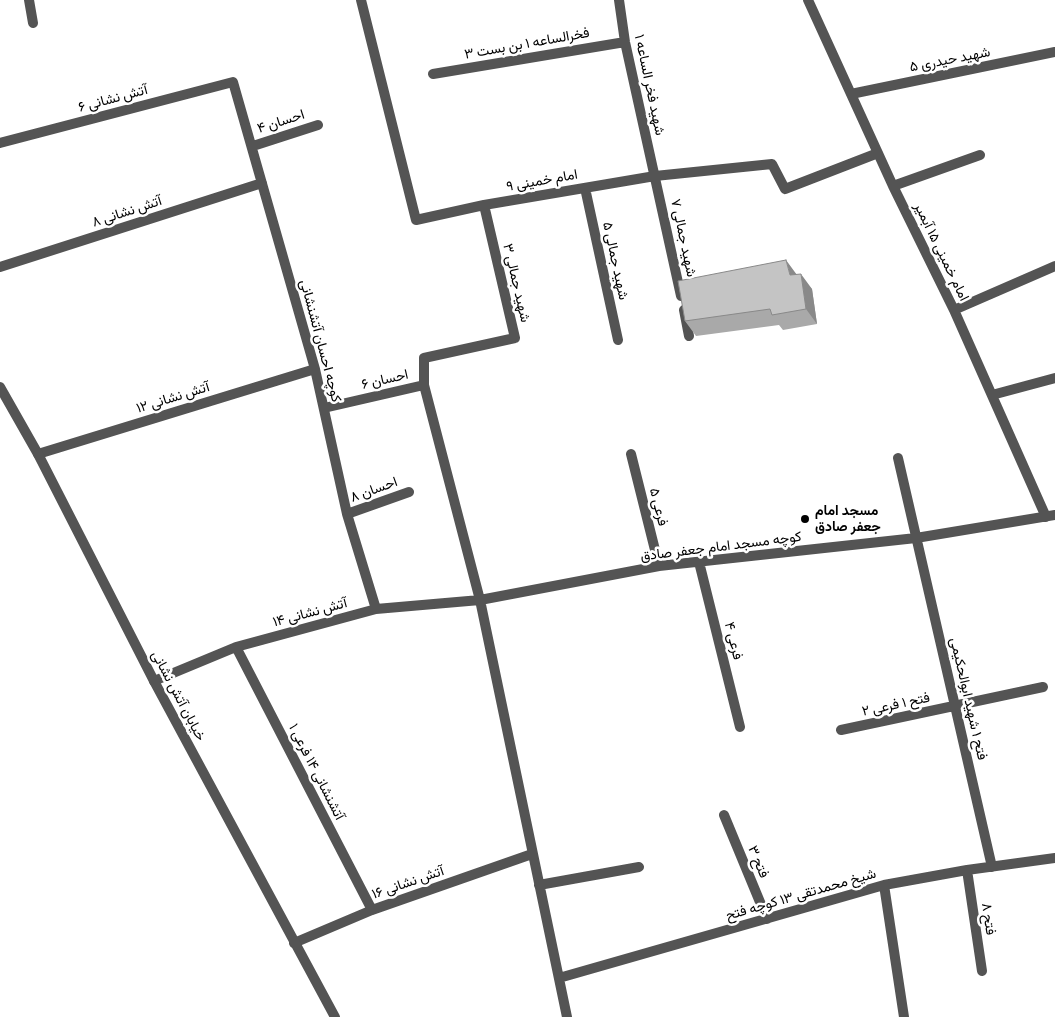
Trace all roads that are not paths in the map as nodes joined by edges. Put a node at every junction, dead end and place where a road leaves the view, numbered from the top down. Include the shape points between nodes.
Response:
1 (29, 0) edge
2 (361, 0) edge
3 (619, 0) edge
4 (808, 0) edge
5 (33, 23) dead end
6 (625, 42) junction
7 (1055, 52) edge
8 (434, 74) dead end
9 (233, 82) joint
10 (851, 94) junction
11 (318, 125) dead end
12 (0, 143) edge
13 (252, 146) junction
14 (878, 153) junction
15 (980, 155) dead end
16 (655, 176) junction
17 (262, 183) junction
18 (893, 186) junction
19 (585, 188) junction
20 (484, 205) junction
21 (1055, 266) edge
22 (0, 267) edge
23 (954, 310) junction
24 (689, 336) edge
25 (618, 340) dead end
26 (315, 369) junction
27 (1055, 378) edge
28 (424, 385) junction
29 (0, 387) edge
30 (992, 395) junction
31 (324, 408) junction
32 (38, 454) junction
33 (631, 454) dead end
34 (898, 458) dead end
35 (410, 492) dead end
36 (347, 514) junction
37 (1050, 516) edge
38 (916, 538) junction
39 (699, 562) junction
40 (659, 566) junction
41 (480, 600) junction
42 (376, 610) junction
43 (236, 647) junction
44 (154, 681) junction
45 (1043, 687) dead end
46 (957, 706) junction
47 (740, 726) dead end
48 (841, 730) dead end
49 (724, 815) dead end
50 (532, 854) junction
51 (1055, 858) edge
52 (639, 867) dead end
53 (992, 867) junction
54 (967, 870) junction
55 (539, 885) junction
56 (884, 885) junction
57 (372, 910) junction
58 (767, 919) junction
59 (294, 943) junction
60 (982, 971) dead end
61 (559, 978) junction
62 (335, 1017) edge
63 (567, 1017) edge
64 (904, 1017) edge

1 - 5 street
2 - 20 street, امام خمینی ۹ via 416,220
3 - 6 street, شهید فخر الساعه ۱
4 - 10 street, امام خمینی ۱۵ آبمیر
6 - 8 street, فخرالساعه ۱ بن بست ۳
6 - 16 street, شهید فخر الساعه ۱
7 - 10 street, شهید حیدری ۵
9 - 12 street, آتش نشانی ۶
9 - 13 street, کوچه احسان آتشنشانی
10 - 14 street, امام خمینی ۱۵ آبمیر
11 - 13 street, احسان ۴
13 - 17 street, کوچه احسان آتشنشانی
14 - 16 street, امام خمینی ۹ via 785,189 772,164
14 - 18 street, امام خمینی ۱۵ آبمیر
15 - 18 street
16 - 19 street, امام خمینی ۹
16 - 24 street, شهید جمالی ۷
17 - 22 street, آتش نشانی ۸
17 - 26 street, کوچه احسان آتشنشانی
18 - 23 street, امام خمینی ۱۵ آبمیر
19 - 20 street, امام خمینی ۹
19 - 25 street, شهید جمالی ۵
20 - 28 street, شهید جمالی ۳ via 515,338 424,358
21 - 23 street
23 - 30 street, امام خمینی ۱۵ آبمیر
26 - 31 street, کوچه احسان آتشنشانی
26 - 32 street, آتش نشانی ۱۲
27 - 30 street
28 - 31 street, احسان ۶
28 - 41 street
29 - 32 street, خیابان آتش نشانی
30 - 37 street, امام خمینی ۱۵ آبمیر
31 - 36 street, کوچه احسان آتشنشانی
32 - 44 street, خیابان آتش نشانی
33 - 40 street, فرعی ۵
34 - 38 street, فتح ۱ شهید ابوالحکیمی
35 - 36 street, احسان ۸
36 - 42 street, کوچه احسان آتشنشانی
37 - 38 street, کوچه مسجد امام جعفر صادق
38 - 39 street, کوچه مسجد امام جعفر صادق
38 - 46 street, فتح ۱ شهید ابوالحکیمی
39 - 40 street, کوچه مسجد امام جعفر صادق
39 - 47 street, فرعی ۴
40 - 41 street, کوچه مسجد امام جعفر صادق
41 - 42 street, آتش نشانی ۱۴
41 - 50 street
42 - 43 street, آتش نشانی ۱۴
43 - 44 street, آتش نشانی ۱۴
43 - 57 street, آتشنشانی ۱۴ فرعی ۱
44 - 59 street, خیابان آتش نشانی
45 - 46 street, فتح ۱ فرعی ۲
46 - 48 street, فتح ۱ فرعی ۲
46 - 53 street, فتح ۱ شهید ابوالحکیمی
49 - 58 street, فتح ۳
50 - 55 street
50 - 57 street, آتش نشانی ۱۶
51 - 53 street, شیخ محمدتقی ۱۳ کوچه فتح
52 - 55 street
53 - 54 street, شیخ محمدتقی ۱۳ کوچه فتح
54 - 56 street, شیخ محمدتقی ۱۳ کوچه فتح
54 - 60 street, فتح ۸
55 - 61 street
56 - 58 street, شیخ محمدتقی ۱۳ کوچه فتح
56 - 64 street
57 - 59 street, آتش نشانی ۱۶
58 - 61 street, شیخ محمدتقی ۱۳ کوچه فتح
59 - 62 street, خیابان آتش نشانی
61 - 63 street

